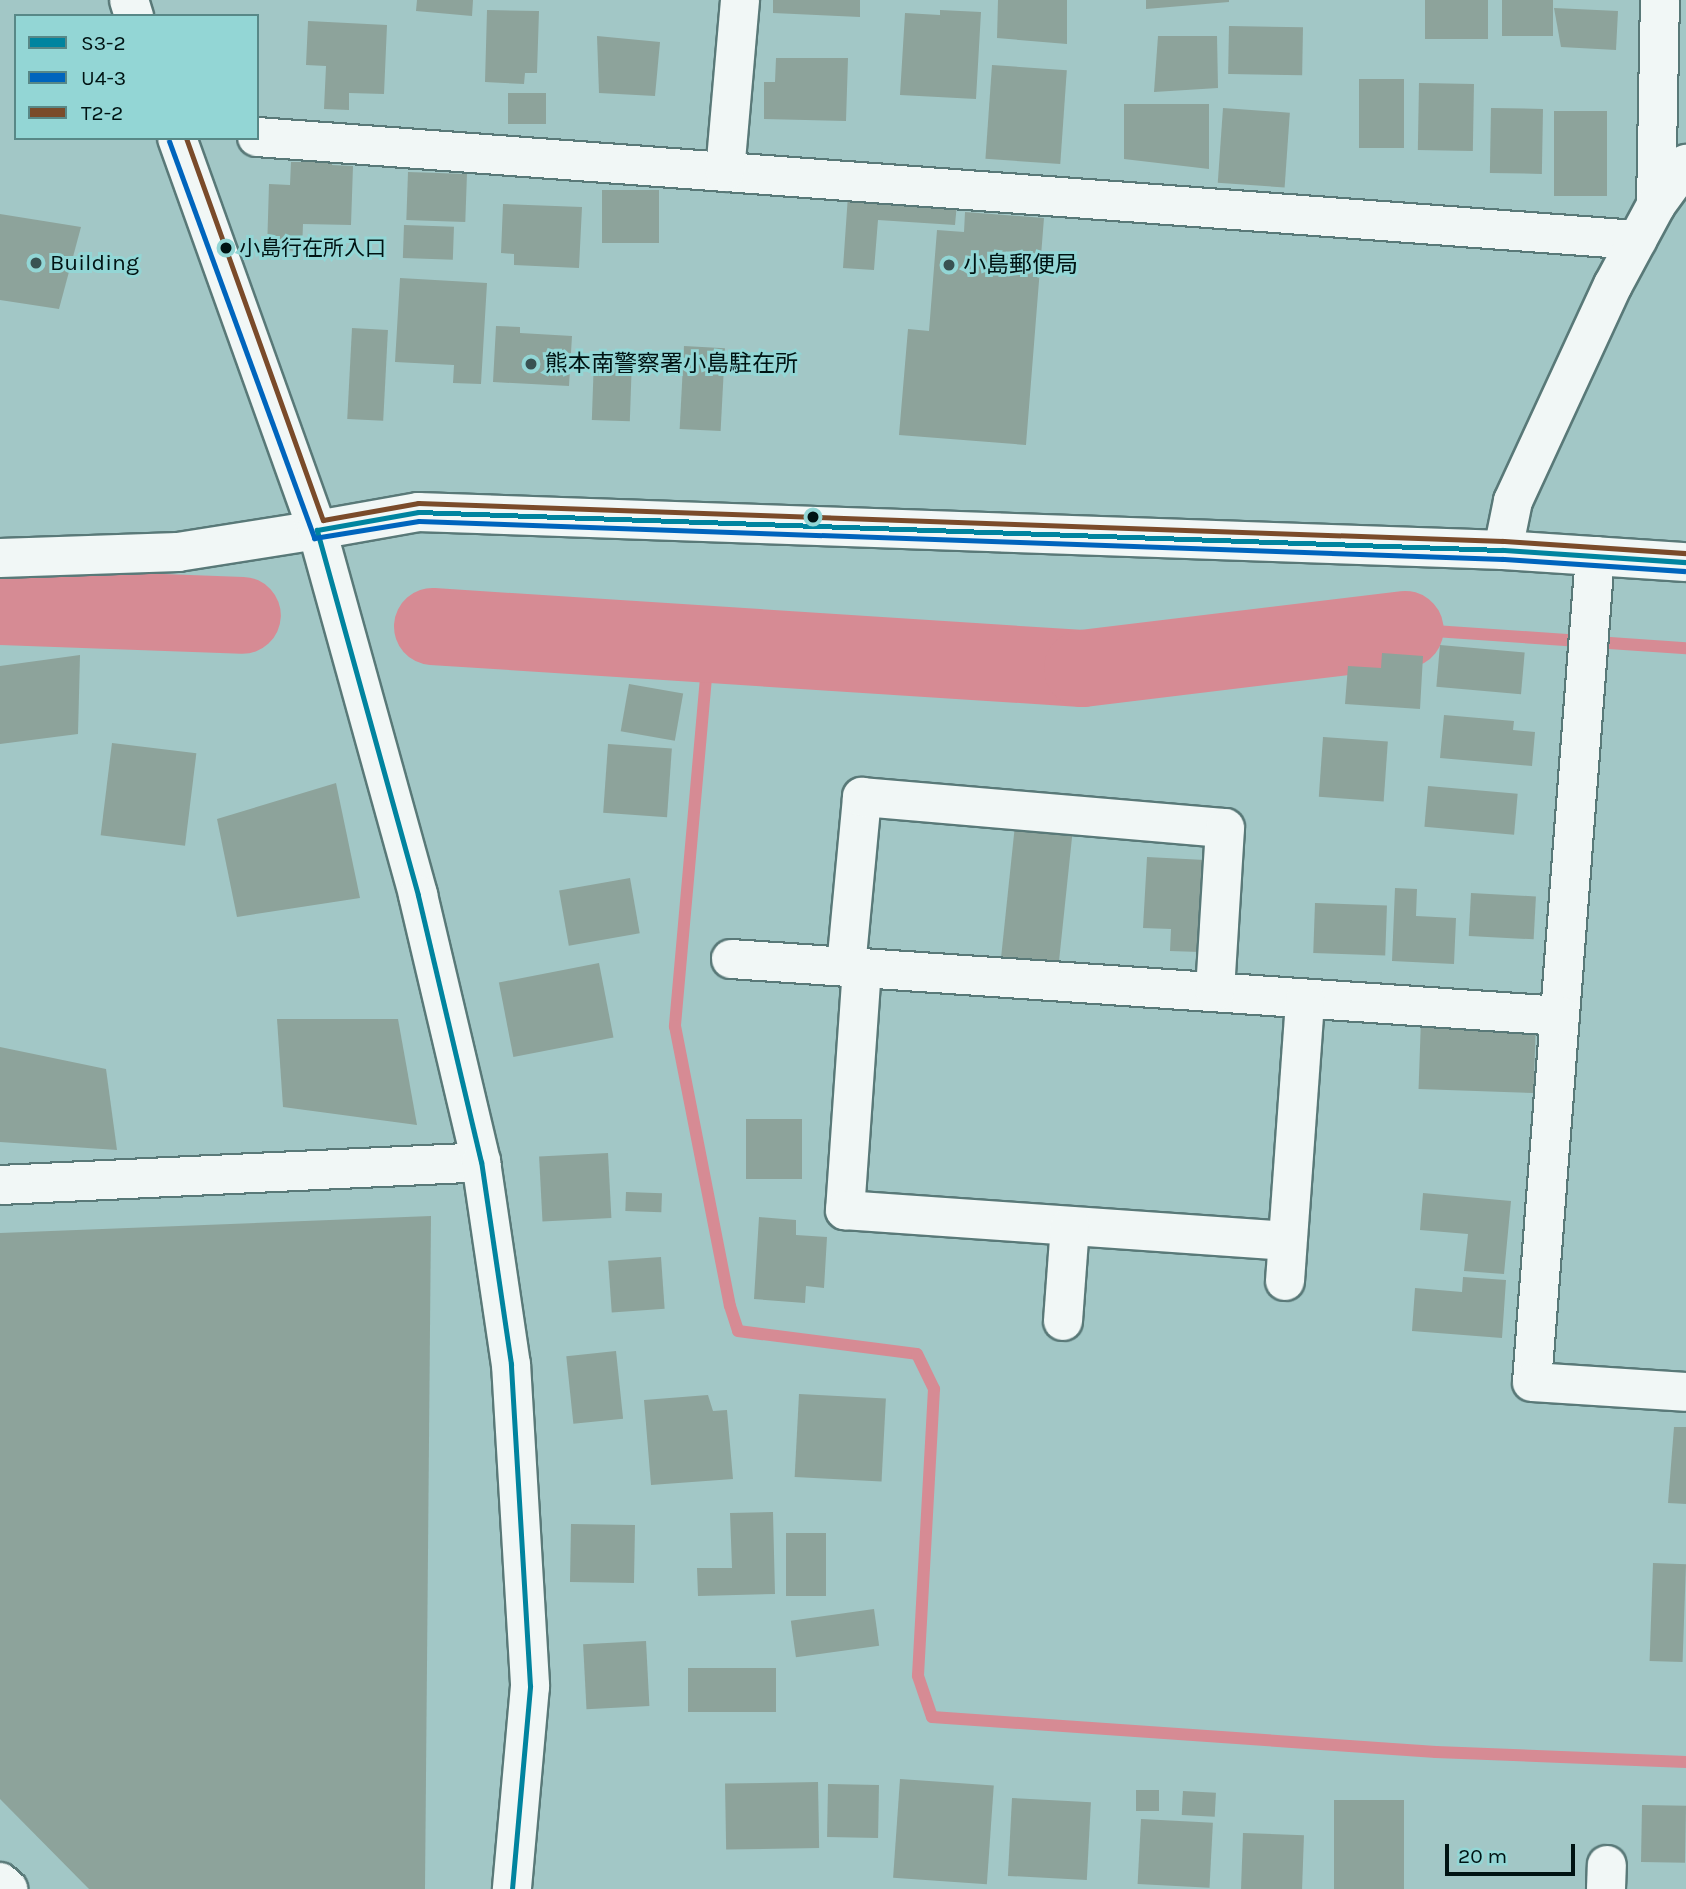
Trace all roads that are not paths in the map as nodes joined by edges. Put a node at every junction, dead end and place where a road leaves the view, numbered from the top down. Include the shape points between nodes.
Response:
1 (740, 0) edge
2 (1660, 0) edge
3 (259, 136) edge
4 (178, 140) edge
5 (1686, 164) edge
6 (725, 172) junction
7 (1656, 205) junction
8 (1637, 240) junction
9 (317, 530) junction
10 (1503, 550) junction
11 (1595, 556) junction
12 (0, 558) edge
13 (1686, 562) edge
14 (731, 959) dead end
15 (854, 967) junction
16 (1215, 992) junction
17 (1305, 999) junction
18 (1560, 1016) junction
19 (481, 1162) junction
20 (0, 1185) edge
21 (1070, 1226) junction
22 (1287, 1241) junction
23 (1285, 1281) dead end
24 (1063, 1321) dead end
25 (1686, 1392) edge
26 (0, 1882) edge
27 (8, 1889) edge
28 (512, 1889) edge

1 - 6 main road
2 - 7 main road
3 - 6 main road
4 - 9 main road
5 - 7 main road
6 - 8 main road
7 - 8 main road
8 - 10 main road via 1513,501
9 - 10 main road via 418,512
9 - 12 main road via 178,552
9 - 19 main road via 418,895
10 - 11 main road
11 - 13 main road
11 - 18 main road
14 - 15 main road
15 - 16 main road
15 - 16 main road via 862,797 1225,828
15 - 21 main road via 845,1210
16 - 17 main road
17 - 18 main road
17 - 22 main road
18 - 25 main road via 1532,1382
19 - 20 main road
19 - 28 main road via 511,1364 530,1686
21 - 22 main road
21 - 24 main road
22 - 23 main road
26 - 27 main road

